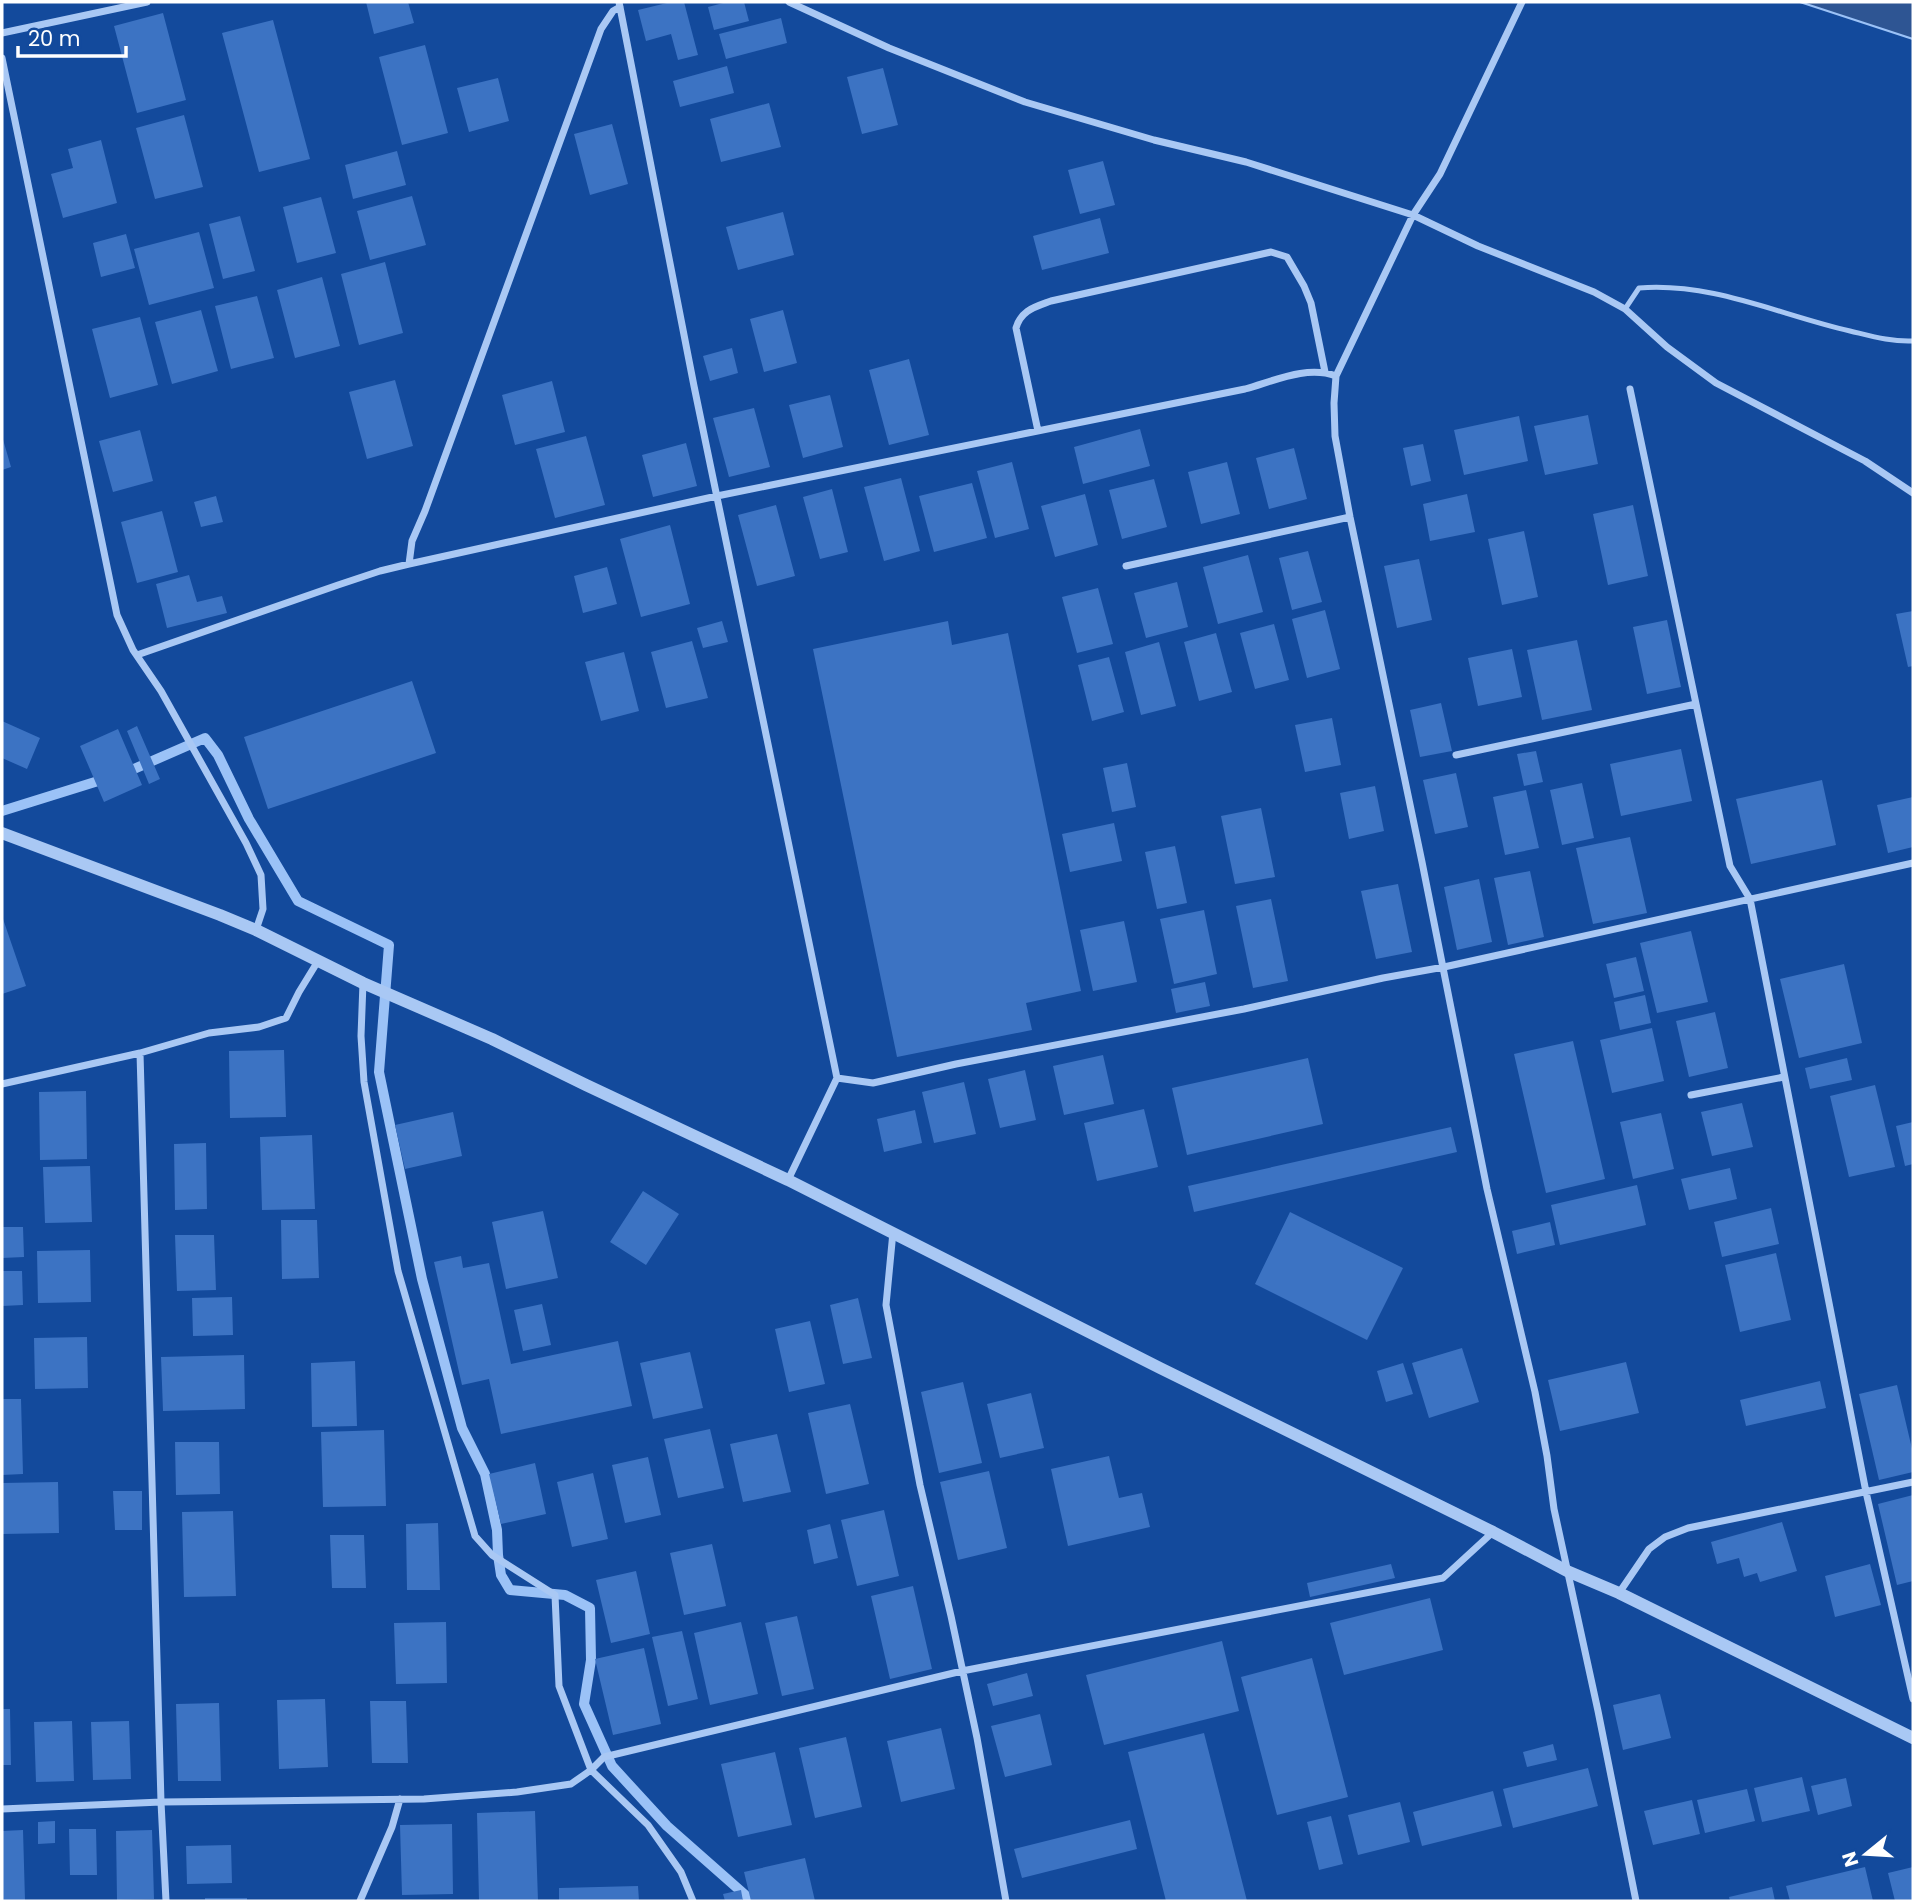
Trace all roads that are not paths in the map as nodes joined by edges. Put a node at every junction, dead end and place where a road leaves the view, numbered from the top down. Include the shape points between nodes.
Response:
1 (147, 2) edge
2 (789, 2) edge
3 (1522, 2) edge
4 (620, 4) edge
5 (2, 33) edge
6 (2, 58) edge
7 (1413, 215) junction
8 (1625, 309) junction
9 (1913, 341) edge
10 (1325, 372) junction
11 (1336, 376) junction
12 (1630, 389) dead end
13 (1038, 431) junction
14 (1913, 493) edge
15 (717, 496) junction
16 (1350, 517) junction
17 (409, 564) junction
18 (1126, 566) dead end
19 (137, 656) junction
20 (1696, 704) junction
21 (1456, 755) dead end
22 (2, 833) edge
23 (1913, 863) edge
24 (1750, 899) junction
25 (256, 930) junction
26 (317, 961) junction
27 (1444, 967) junction
28 (363, 984) junction
29 (140, 1053) junction
30 (1784, 1077) junction
31 (837, 1078) junction
32 (2, 1084) edge
33 (1691, 1095) dead end
34 (788, 1180) junction
35 (892, 1232) junction
36 (1913, 1482) edge
37 (1866, 1492) junction
38 (1493, 1532) junction
39 (1567, 1571) junction
40 (1619, 1593) junction
41 (962, 1671) junction
42 (1913, 1699) edge
43 (1913, 1738) edge
44 (591, 1770) junction
45 (400, 1799) junction
46 (162, 1802) junction
47 (2, 1808) edge
48 (166, 1901) edge
49 (360, 1901) edge
50 (693, 1901) edge
51 (1006, 1901) edge
52 (1636, 1901) edge

1 - 5 street
2 - 7 street via 1025,102 1246,162
3 - 7 street via 1440,174
4 - 15 street
4 - 17 street via 601,29 412,541
6 - 19 street via 117,615
7 - 8 street
7 - 11 street
8 - 9 lane via 1639,288 1662,286 1722,294 1818,324 1896,342
8 - 14 street via 1716,383 1865,461
10 - 11 street
10 - 13 street via 1302,373
10 - 13 street via 1304,286 1287,257 1271,253 1031,308 1019,318 1016,328
11 - 16 street via 1335,436
12 - 20 street
13 - 15 street
15 - 17 street
15 - 31 street
16 - 18 street
16 - 27 street
17 - 19 street
19 - 25 street via 162,691 261,875 263,909
20 - 21 street
20 - 24 street via 1731,866
22 - 25 street
23 - 24 street
24 - 27 street
24 - 30 street
25 - 26 street
26 - 28 street
26 - 29 street via 286,1018
27 - 31 street via 873,1083
27 - 39 street via 1535,1392
28 - 34 street via 492,1039
28 - 44 street via 364,1082 385,1205 402,1284 475,1536 492,1555 555,1595 559,1686
29 - 32 street
29 - 46 street
30 - 33 street
30 - 37 street
31 - 34 street
34 - 35 street
35 - 38 street
35 - 41 street via 887,1305 920,1485
36 - 37 street
37 - 40 street via 1688,1528 1665,1537 1648,1549
37 - 42 street
38 - 39 street
38 - 41 street via 1443,1578
39 - 40 street
39 - 52 street
40 - 43 street
41 - 44 street via 604,1757
41 - 51 street
44 - 45 street via 570,1784
44 - 50 street via 648,1825 681,1872
45 - 46 street
45 - 49 street
46 - 47 street
46 - 48 street

